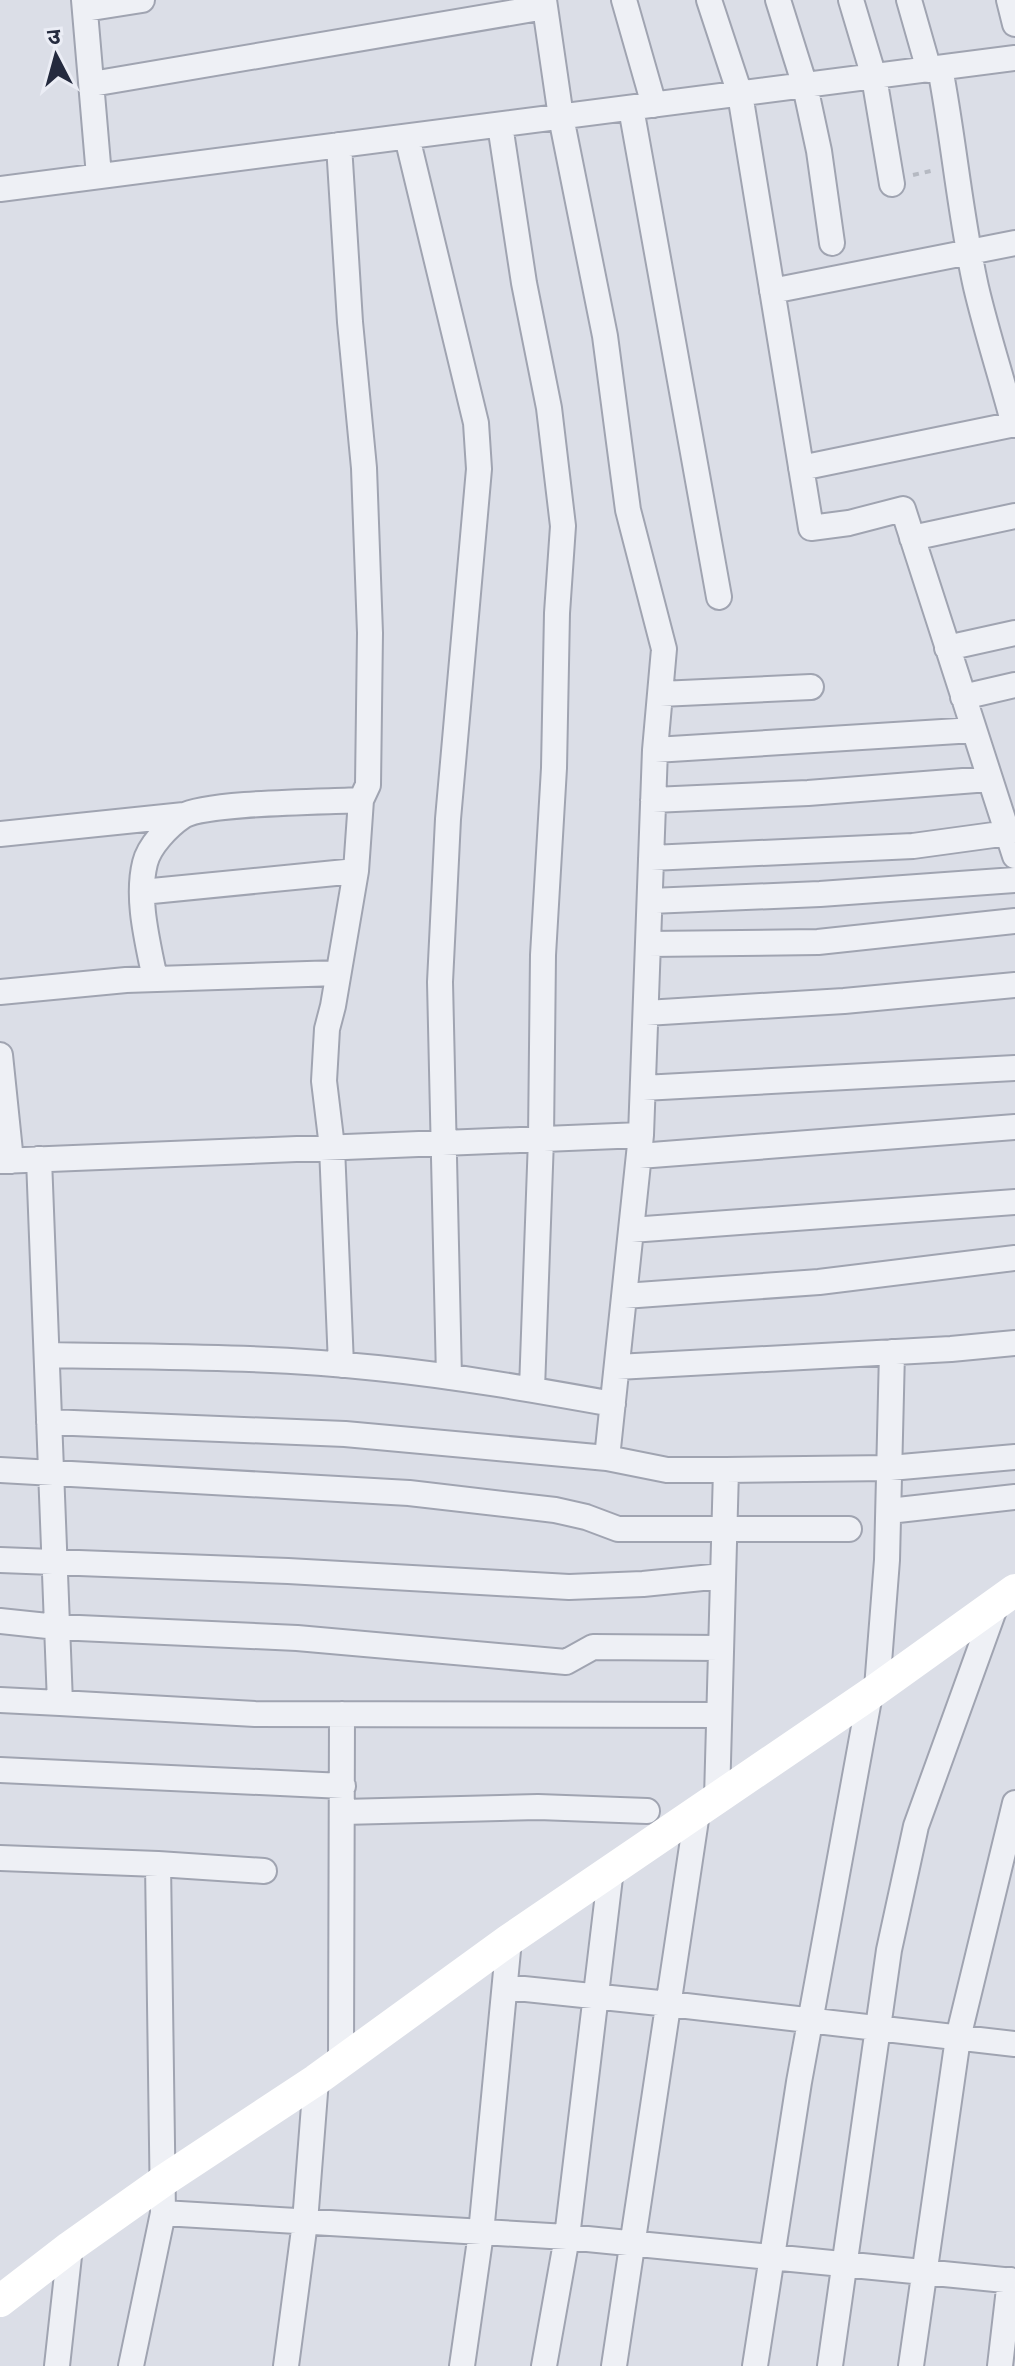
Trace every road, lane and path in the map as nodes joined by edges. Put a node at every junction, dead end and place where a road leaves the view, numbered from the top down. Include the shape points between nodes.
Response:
1 (142, 0) edge
2 (624, 0) edge
3 (709, 0) edge
4 (778, 0) edge
5 (851, 0) edge
6 (909, 0) edge
7 (1009, 0) edge
8 (545, 4) edge
9 (85, 5) edge
10 (1015, 24) edge
11 (1015, 58) edge
12 (934, 69) junction
13 (874, 77) junction
14 (92, 84) junction
15 (805, 86) junction
16 (740, 94) junction
17 (643, 106) junction
18 (561, 117) junction
19 (500, 125) junction
20 (407, 137) junction
21 (339, 145) junction
22 (956, 167) junction
23 (99, 176) junction
24 (892, 184) joint
25 (0, 189) edge
26 (832, 243) dead end
27 (1015, 243) edge
28 (969, 252) junction
29 (772, 291) junction
30 (1014, 424) edge
31 (801, 468) junction
32 (1015, 516) edge
33 (912, 538) junction
34 (719, 597) dead end
35 (1015, 633) edge
36 (947, 648) junction
37 (1015, 685) edge
38 (811, 687) dead end
39 (660, 694) junction
40 (963, 697) junction
41 (974, 730) junction
42 (655, 750) junction
43 (1000, 792) edge
44 (361, 800) junction
45 (653, 800) junction
46 (184, 815) junction
47 (0, 834) edge
48 (1012, 846) edge
49 (651, 858) junction
50 (356, 871) junction
51 (1015, 880) edge
52 (142, 892) junction
53 (650, 901) junction
54 (1015, 921) edge
55 (648, 944) junction
56 (338, 973) junction
57 (155, 979) junction
58 (1015, 985) edge
59 (0, 992) edge
60 (646, 1013) junction
61 (0, 1055) edge
62 (1015, 1068) edge
63 (643, 1088) junction
64 (1015, 1127) edge
65 (541, 1139) junction
66 (445, 1143) junction
67 (640, 1145) junction
68 (332, 1147) junction
69 (39, 1159) junction
70 (6, 1161) edge
71 (1015, 1202) edge
72 (631, 1230) junction
73 (1015, 1258) edge
74 (624, 1296) junction
75 (1015, 1343) edge
76 (892, 1352) junction
77 (47, 1355) junction
78 (341, 1365) junction
79 (617, 1367) junction
80 (449, 1377) junction
81 (532, 1389) junction
82 (613, 1404) junction
83 (49, 1422) junction
84 (1015, 1457) edge
85 (607, 1458) junction
86 (890, 1468) junction
87 (0, 1470) edge
88 (726, 1470) junction
89 (51, 1474) junction
90 (1015, 1497) edge
91 (889, 1511) junction
92 (723, 1529) junction
93 (849, 1529) dead end
94 (0, 1560) edge
95 (55, 1563) junction
96 (722, 1576) junction
97 (1006, 1596) edge
98 (0, 1621) edge
99 (57, 1627) junction
100 (720, 1648) junction
101 (874, 1691) junction
102 (0, 1700) edge
103 (60, 1703) junction
104 (342, 1714) junction
105 (719, 1715) junction
106 (0, 1770) edge
107 (343, 1786) junction
108 (1015, 1803) edge
109 (707, 1805) junction
110 (647, 1811) dead end
111 (343, 1812) junction
112 (0, 1858) edge
113 (158, 1864) junction
114 (611, 1869) junction
115 (264, 1871) dead end
116 (1006, 1873) edge
117 (509, 1940) junction
118 (506, 1987) junction
119 (596, 1997) junction
120 (669, 2004) junction
121 (810, 2022) junction
122 (878, 2028) junction
123 (958, 2038) junction
124 (1015, 2044) edge
125 (328, 2071) junction
126 (163, 2181) junction
127 (163, 2213) junction
128 (305, 2222) junction
129 (481, 2233) junction
130 (567, 2237) junction
131 (631, 2243) junction
132 (70, 2247) junction
133 (773, 2256) junction
134 (845, 2265) junction
135 (925, 2270) junction
136 (1012, 2280) edge
137 (0, 2301) edge
138 (57, 2366) edge
139 (131, 2366) edge
140 (286, 2366) edge
141 (462, 2366) edge
142 (544, 2366) edge
143 (614, 2366) edge
144 (755, 2366) edge
145 (830, 2366) edge
146 (911, 2366) edge
147 (1000, 2366) edge

1 - 9 street
2 - 17 street
3 - 16 street
4 - 15 street
5 - 13 street
6 - 12 street
7 - 10 street
8 - 14 street
8 - 18 street
9 - 14 street
11 - 12 street
12 - 13 street
12 - 22 street
13 - 15 street
13 - 24 street
14 - 23 street
15 - 16 street
15 - 26 street
16 - 17 street
16 - 29 street
17 - 18 street
17 - 34 street
18 - 19 street
18 - 39 street via 605,336 628,510 664,649
19 - 20 street
19 - 65 street via 549,408 563,526 543,955
20 - 21 street
20 - 66 street via 476,423 479,469 440,967
21 - 23 street
21 - 44 street via 364,468 370,633 368,785
22 - 24 path
22 - 28 street
23 - 25 street
27 - 28 street
28 - 29 street
28 - 30 street
29 - 31 street
30 - 31 street
31 - 33 street via 811,528 903,509
32 - 33 street
33 - 36 street
35 - 36 street
36 - 40 street
37 - 40 street
38 - 39 street
39 - 42 street
40 - 41 street
41 - 42 street
41 - 43 street
42 - 45 street
43 - 45 street
43 - 48 street
44 - 46 street via 214,808
44 - 50 street
45 - 49 street
46 - 47 street
46 - 52 street via 152,846
48 - 49 street
49 - 53 street
50 - 52 street
50 - 56 street
51 - 53 street
52 - 57 street
53 - 55 street
54 - 55 street via 818,942
55 - 60 street
56 - 57 street
56 - 68 street via 324,1081
57 - 59 street
58 - 60 street
60 - 63 street
61 - 70 street
62 - 63 street
63 - 67 street
64 - 67 street
65 - 66 street
65 - 67 street
65 - 81 street
66 - 68 street
66 - 80 street
67 - 72 street
68 - 69 street
68 - 78 street
69 - 70 street
69 - 77 street
71 - 72 street
72 - 74 street
73 - 74 street via 819,1282
74 - 79 street
75 - 76 street
76 - 79 street
76 - 86 street
77 - 78 street
77 - 83 street
78 - 80 street
79 - 82 street
80 - 81 street
81 - 82 street
82 - 85 street
83 - 85 street via 345,1434
83 - 89 street
84 - 86 street
85 - 88 street via 667,1470
86 - 88 street
86 - 91 street
87 - 89 street
88 - 92 street
89 - 92 street via 409,1493 555,1510 618,1529
89 - 95 street
90 - 91 street
91 - 101 street
92 - 93 street
92 - 96 street
94 - 95 street
95 - 96 street via 569,1587
95 - 99 street
96 - 100 street
97 - 101 street
97 - 122 street via 916,1826
98 - 99 street
99 - 100 street via 297,1638 566,1662 593,1647
99 - 103 street
100 - 105 street
101 - 109 street
101 - 121 street
102 - 103 street
103 - 104 street
104 - 105 street
104 - 107 street
105 - 109 street
106 - 107 street
107 - 111 street
108 - 116 street
109 - 114 street
109 - 120 street
110 - 111 street via 538,1807
111 - 125 street
112 - 113 street
113 - 115 street
113 - 126 street
114 - 117 street
114 - 119 street
116 - 123 street
117 - 118 street
117 - 125 street
118 - 119 street
118 - 129 street
119 - 120 street
119 - 130 street
120 - 121 street
120 - 131 street
121 - 122 street
121 - 133 street
122 - 123 street
122 - 134 street
123 - 124 street
123 - 135 street
125 - 126 street
125 - 128 street
126 - 127 street
126 - 132 street
127 - 128 street
127 - 139 street
128 - 129 street
128 - 140 street
129 - 130 street
129 - 141 street
130 - 131 street
130 - 142 street
131 - 133 street
131 - 143 street
132 - 137 street
132 - 138 street
133 - 134 street
133 - 144 street
134 - 135 street
134 - 145 street
135 - 136 street
135 - 146 street
136 - 147 street

